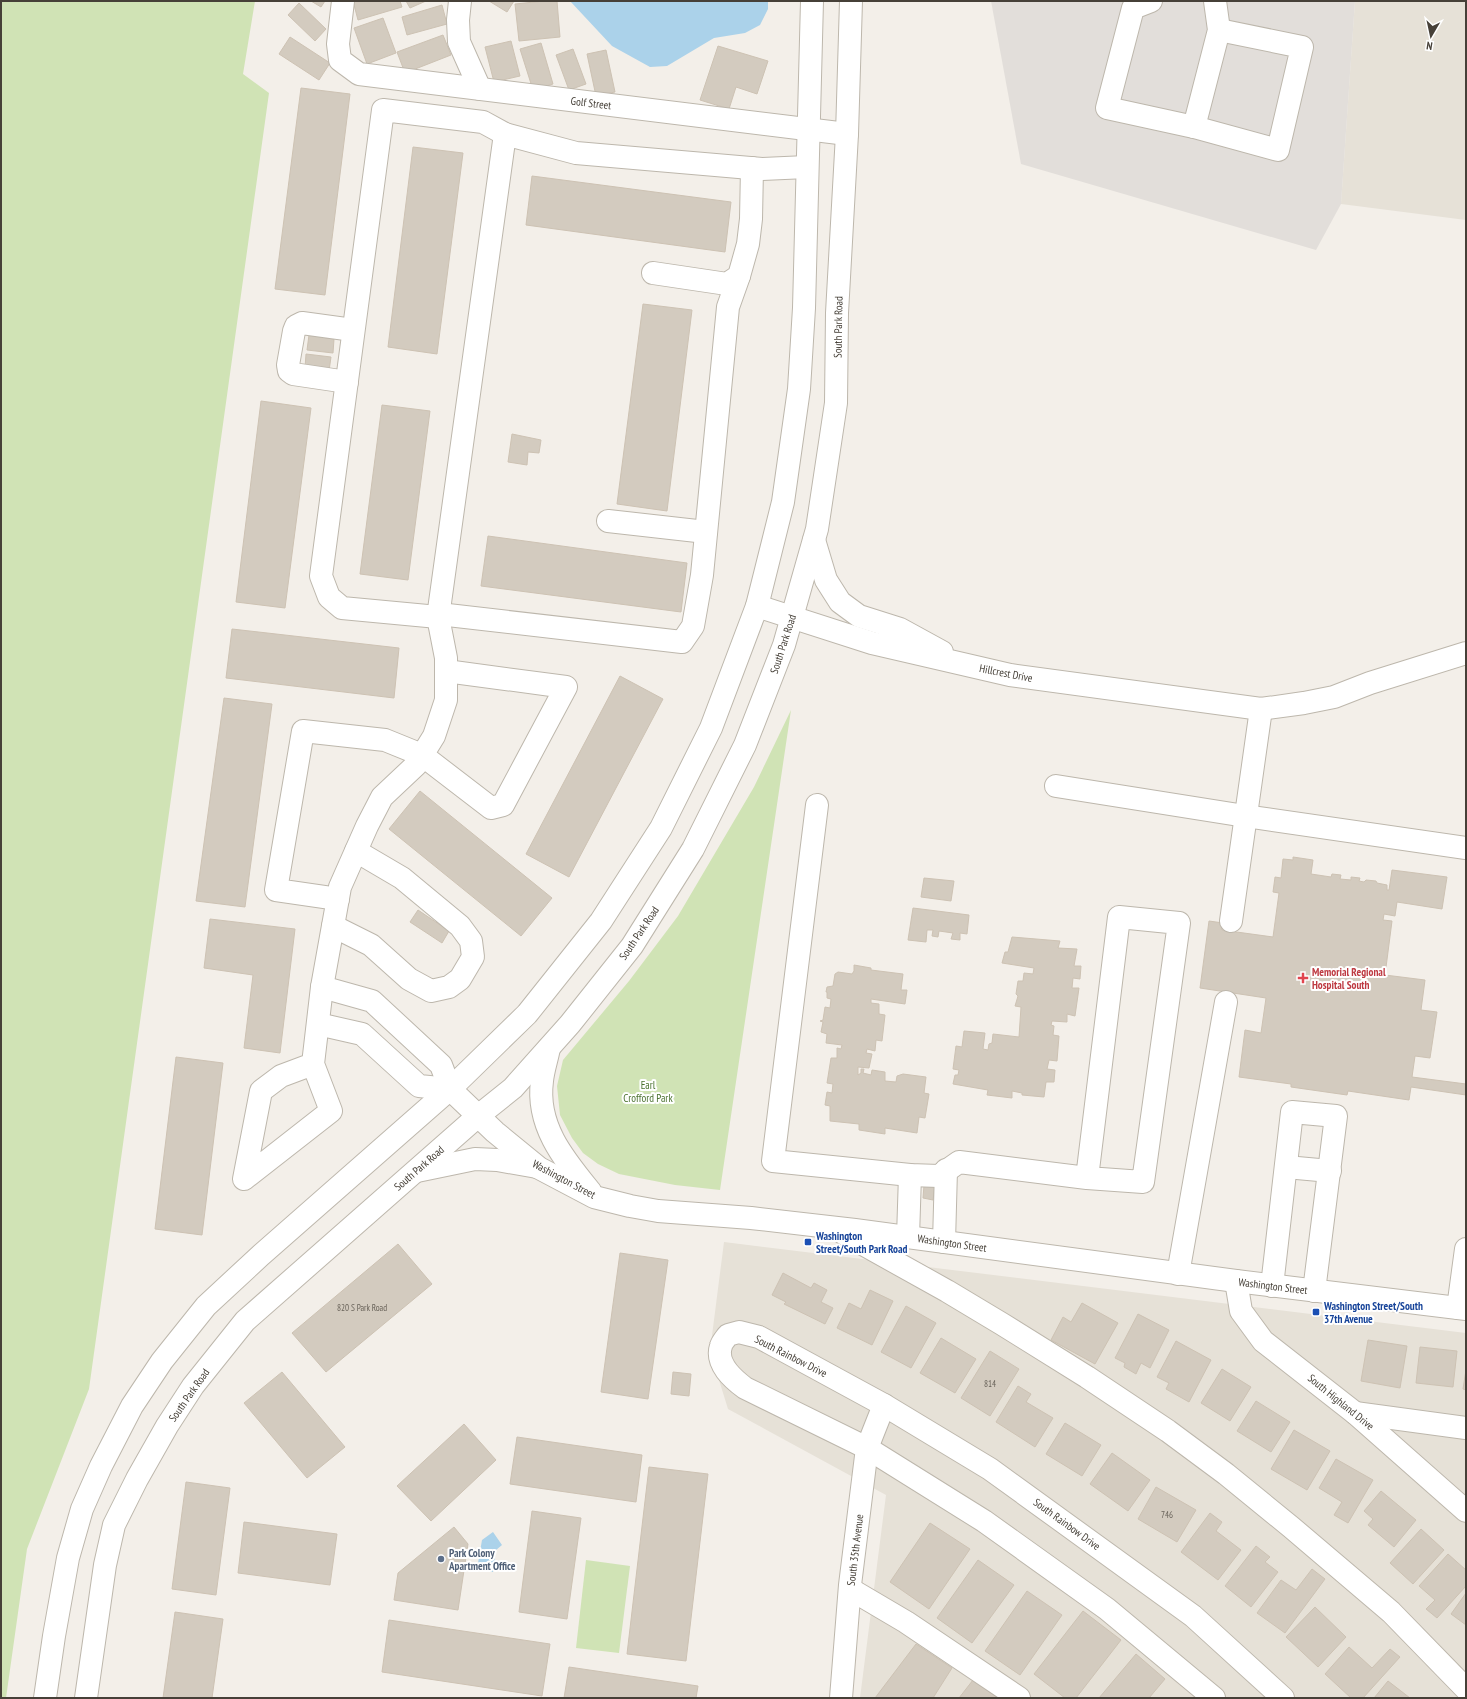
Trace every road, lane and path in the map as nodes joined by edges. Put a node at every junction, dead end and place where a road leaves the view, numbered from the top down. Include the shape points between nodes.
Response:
1 (343, 1) edge
2 (460, 1) edge
3 (812, 1) edge
4 (851, 1) edge
5 (1151, 1) edge
6 (1215, 1) edge
7 (1219, 30) junction
8 (480, 89) junction
9 (1194, 127) junction
10 (808, 130) junction
11 (505, 134) junction
12 (847, 134) junction
13 (807, 167) junction
14 (752, 168) junction
15 (653, 273) dead end
16 (739, 276) junction
17 (354, 330) junction
18 (347, 382) junction
19 (608, 520) dead end
20 (706, 532) junction
21 (814, 540) junction
22 (757, 606) junction
23 (439, 616) junction
24 (791, 618) junction
25 (1466, 653) edge
26 (968, 666) junction
27 (446, 671) junction
28 (1261, 709) junction
29 (422, 755) junction
30 (1056, 786) dead end
31 (818, 805) dead end
32 (1245, 816) junction
33 (1466, 848) edge
34 (356, 851) junction
35 (338, 899) junction
36 (1231, 921) dead end
37 (333, 926) junction
38 (322, 988) junction
39 (1226, 1002) dead end
40 (383, 1011) junction
41 (318, 1024) junction
42 (362, 1034) junction
43 (549, 1046) junction
44 (313, 1064) junction
45 (450, 1089) junction
46 (478, 1116) junction
47 (1286, 1167) junction
48 (539, 1168) junction
49 (946, 1170) junction
50 (416, 1171) junction
51 (1330, 1172) junction
52 (910, 1175) junction
53 (1087, 1178) junction
54 (594, 1197) junction
55 (834, 1227) junction
56 (908, 1237) junction
57 (944, 1242) junction
58 (1466, 1249) edge
59 (1178, 1274) junction
60 (1236, 1281) junction
61 (1272, 1286) junction
62 (1314, 1291) junction
63 (1462, 1308) edge
64 (884, 1405) junction
65 (1355, 1413) junction
66 (1466, 1428) edge
67 (867, 1448) junction
68 (1466, 1511) edge
69 (850, 1589) junction
70 (1466, 1689) edge
71 (45, 1698) edge
72 (86, 1698) edge
73 (841, 1698) edge
74 (1019, 1698) edge
75 (1214, 1698) edge
76 (1283, 1698) edge

1 - 8 street, Golf Street via 338,44 340,60 359,74
2 - 8 street via 459,42
3 - 10 street
4 - 12 street, South Park Road
5 - 9 street via 1133,8 1107,108
6 - 7 street
7 - 9 street
7 - 9 street via 1302,47 1278,150
8 - 10 street, Golf Street
10 - 12 street, Golf Street
10 - 13 street
11 - 14 street via 576,153
11 - 17 street via 483,122 383,110
11 - 23 street
12 - 21 street, South Park Road via 837,313 836,403
13 - 14 street
13 - 22 street via 804,308 799,389 783,502
14 - 16 street via 748,244
15 - 16 street via 727,284
16 - 20 street via 728,307
17 - 18 street
17 - 18 street via 302,323 296,326 288,365 289,371 293,374
18 - 23 street via 321,576 329,597 342,608
19 - 20 street
20 - 23 street via 693,626 682,642
21 - 24 street, South Park Road
21 - 26 street via 826,580 840,602 859,616 900,629
22 - 24 street, Hillcrest Drive
22 - 45 street via 711,728 661,828 601,921 527,1014
23 - 27 street
24 - 26 street, Hillcrest Drive via 872,643
24 - 43 street, South Park Road via 784,645 745,745 693,849 632,946 570,1024
25 - 28 street, Hillcrest Drive via 1334,697
26 - 28 street, Hillcrest Drive via 1010,675
27 - 29 street via 446,700 434,736
27 - 29 street via 566,686 503,805 492,808
28 - 32 street
29 - 34 street via 416,765 382,797
29 - 35 street via 385,740 303,731 276,890
30 - 32 street
31 - 52 street via 773,1161
32 - 33 street
32 - 36 street
34 - 35 street via 340,887
34 - 37 street via 402,878 460,926 471,941 473,957 460,979 449,987 431,991 409,980 371,945
35 - 37 street
37 - 38 street
38 - 40 street via 372,1001
38 - 41 street
39 - 59 street
40 - 42 street
40 - 45 street via 441,1065
41 - 42 street
41 - 44 street
42 - 45 street via 419,1086
43 - 46 street, South Park Road via 513,1088
43 - 54 street via 542,1082 542,1103 551,1137 560,1154
44 - 44 street via 331,1111 244,1179 261,1091 281,1076
45 - 46 street, Washington Street
45 - 71 street via 206,1306 162,1361 132,1406 82,1509 68,1558
46 - 48 street, Washington Street
46 - 50 street, South Park Road
47 - 51 street
47 - 51 street via 1292,1112 1336,1116
47 - 61 street
48 - 50 street via 497,1160 475,1159
48 - 54 street, Washington Street
49 - 52 street via 939,1176
49 - 53 street via 959,1162
49 - 57 street
50 - 72 street, South Park Road via 245,1321 193,1386 167,1426 114,1525 105,1565
51 - 62 street
52 - 56 street
53 - 53 street via 1119,917 1179,923 1143,1182
54 - 55 street, Washington Street via 658,1211
55 - 56 street, Washington Street
55 - 70 street via 1002,1324 1168,1431 1226,1474 1391,1612
56 - 57 street, Washington Street
57 - 59 street, Washington Street
58 - 63 street
59 - 60 street, Washington Street
60 - 61 street, Washington Street
60 - 65 street, South Highland Drive via 1241,1311 1263,1341
61 - 62 street, Washington Street
62 - 63 street, Washington Street
64 - 67 street, South 35th Avenue
64 - 67 street, South Rainbow Drive via 759,1337 739,1332 728,1335 720,1347 721,1362 732,1378 745,1388
64 - 76 street, South Rainbow Drive via 990,1469 1193,1616
65 - 66 street
65 - 68 street, South Highland Drive
67 - 69 street, South 35th Avenue
67 - 75 street, South Rainbow Drive via 984,1521 1106,1609
69 - 73 street, South 35th Avenue
69 - 74 street via 906,1622

